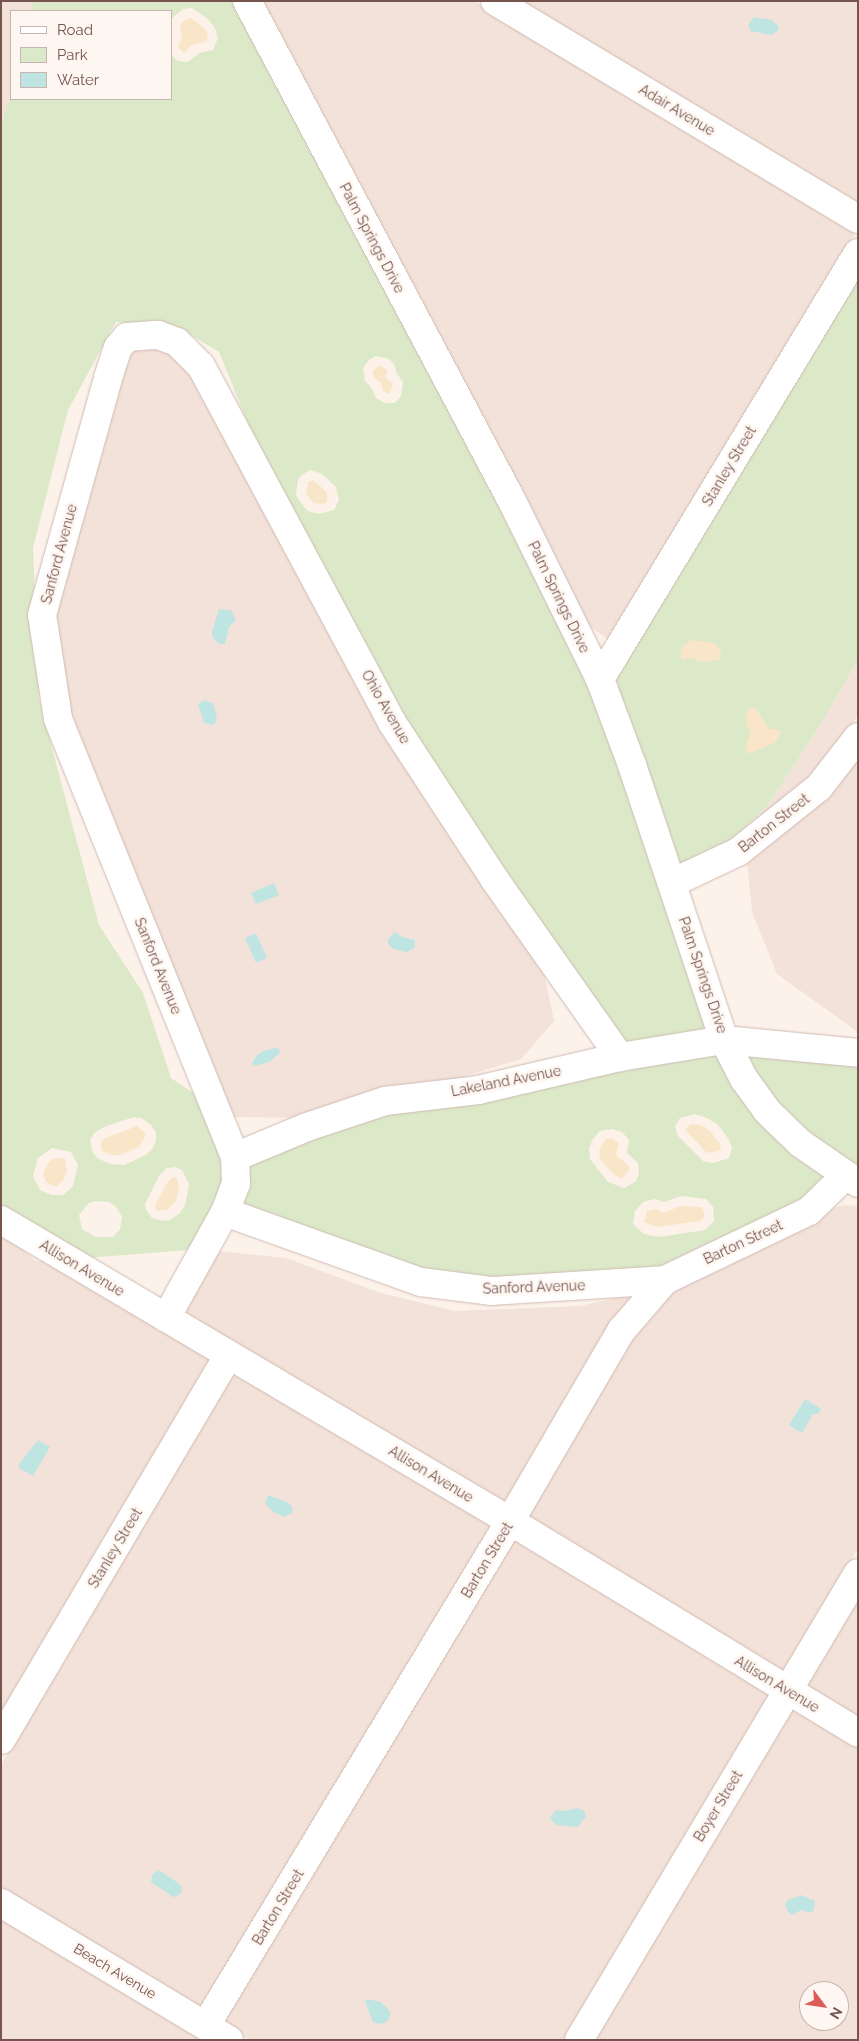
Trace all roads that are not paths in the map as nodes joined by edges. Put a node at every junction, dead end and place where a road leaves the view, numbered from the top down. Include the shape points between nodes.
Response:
1 (247, 1) edge
2 (495, 1) edge
3 (858, 219) edge
4 (858, 253) edge
5 (177, 342) joint
6 (600, 679) junction
7 (858, 737) edge
8 (672, 883) junction
9 (724, 1040) junction
10 (858, 1052) edge
11 (620, 1057) junction
12 (235, 1157) junction
13 (852, 1179) edge
14 (225, 1212) junction
15 (1, 1220) edge
16 (665, 1280) junction
17 (166, 1318) junction
18 (229, 1355) junction
19 (510, 1521) junction
20 (858, 1573) edge
21 (786, 1690) junction
22 (858, 1733) edge
23 (1, 1740) edge
24 (1, 1903) edge
25 (206, 2026) junction
26 (229, 2040) edge
27 (578, 2040) edge

1 - 6 street, Palm Springs Drive via 512,501
2 - 3 street, Adair Avenue
4 - 6 street, Stanley Street
5 - 11 street, Ohio Avenue via 201,366 393,724 495,880
5 - 12 street, Sanford Avenue via 158,335 140,334 127,337 118,348 42,615 58,718
6 - 8 street, Palm Springs Drive
7 - 8 street, Barton Street via 819,787 738,852
8 - 9 street, Palm Springs Drive
9 - 10 street, Lakeland Avenue
9 - 11 street, Lakeland Avenue
9 - 13 street, Palm Springs Drive via 744,1079 767,1111 800,1143
11 - 12 street, Lakeland Avenue via 478,1090 385,1101 307,1127
12 - 14 street, Sanford Avenue via 236,1184
13 - 16 street, Barton Street via 808,1211
14 - 16 street, Sanford Avenue via 421,1282 492,1291
14 - 17 street
15 - 17 street, Allison Avenue
16 - 19 street, Barton Street via 621,1331
17 - 18 street, Allison Avenue
18 - 19 street, Allison Avenue
18 - 23 street, Stanley Street
19 - 21 street, Allison Avenue
19 - 25 street, Barton Street
20 - 21 street, Boyer Street
21 - 22 street, Allison Avenue
21 - 27 street, Boyer Street
24 - 25 street, Beach Avenue
25 - 26 street, Beach Avenue

